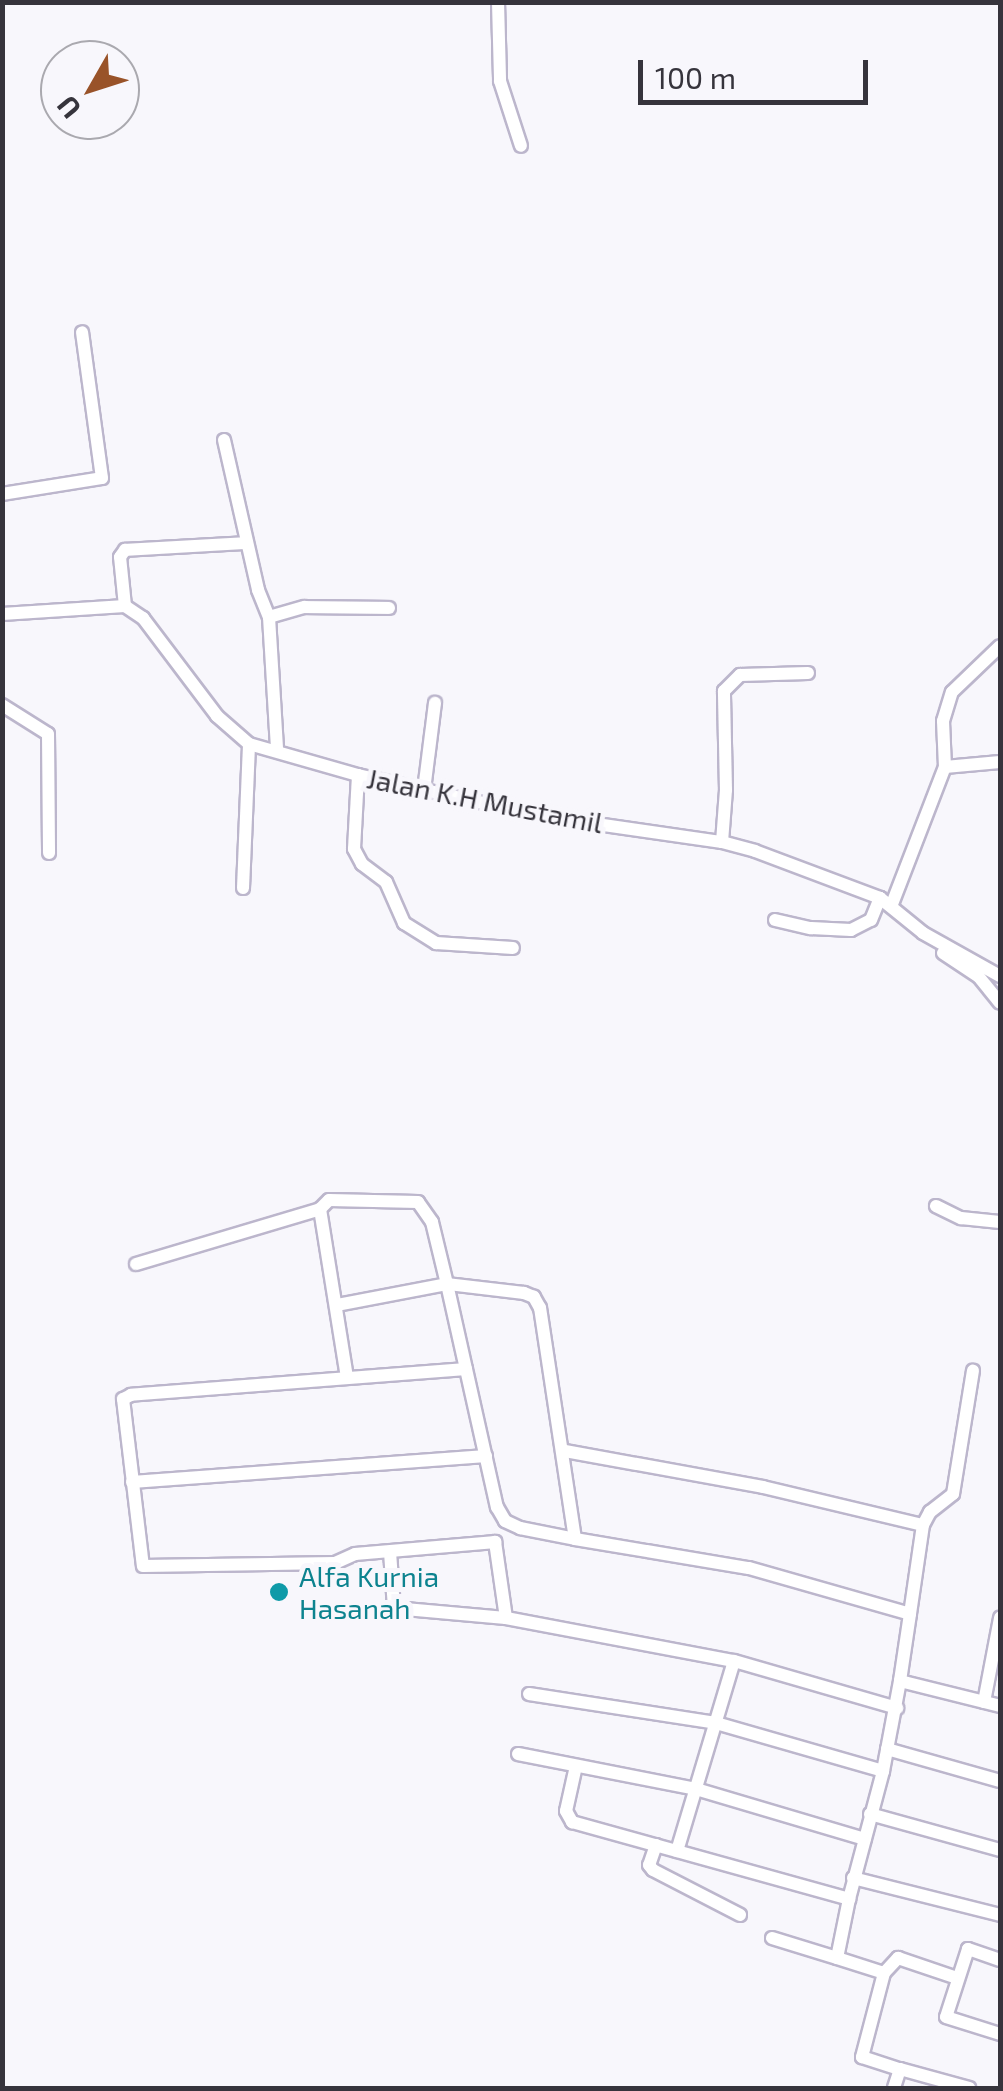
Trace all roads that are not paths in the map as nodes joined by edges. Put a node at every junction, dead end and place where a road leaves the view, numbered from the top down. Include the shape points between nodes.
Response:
1 (498, 2) edge
2 (521, 146) dead end
3 (82, 332) dead end
4 (224, 440) dead end
5 (2, 494) edge
6 (247, 543) junction
7 (125, 606) junction
8 (389, 608) dead end
9 (2, 614) edge
10 (269, 618) junction
11 (1000, 646) edge
12 (808, 673) dead end
13 (435, 703) dead end
14 (2, 706) edge
15 (250, 744) junction
16 (277, 748) junction
17 (1000, 762) edge
18 (944, 767) junction
19 (358, 775) junction
20 (424, 790) junction
21 (722, 842) junction
22 (49, 852) dead end
23 (244, 888) dead end
24 (886, 901) junction
25 (775, 920) dead end
26 (911, 924) junction
27 (513, 948) dead end
28 (1000, 976) edge
29 (1000, 1003) edge
30 (936, 1206) dead end
31 (320, 1208) junction
32 (1000, 1222) edge
33 (136, 1264) dead end
34 (447, 1284) junction
35 (337, 1305) junction
36 (466, 1369) junction
37 (973, 1371) dead end
38 (347, 1377) junction
39 (565, 1451) junction
40 (486, 1456) junction
41 (132, 1482) junction
42 (505, 1521) junction
43 (922, 1525) junction
44 (575, 1539) junction
45 (496, 1542) junction
46 (390, 1552) junction
47 (910, 1614) junction
48 (506, 1618) junction
49 (1000, 1618) edge
50 (734, 1661) junction
51 (900, 1681) junction
52 (529, 1694) dead end
53 (984, 1702) junction
54 (1000, 1706) edge
55 (897, 1708) junction
56 (716, 1723) junction
57 (887, 1749) junction
58 (518, 1754) dead end
59 (576, 1766) junction
60 (883, 1771) junction
61 (1000, 1781) edge
62 (696, 1788) junction
63 (870, 1814) junction
64 (865, 1840) junction
65 (656, 1846) junction
66 (1000, 1850) edge
67 (677, 1851) junction
68 (853, 1878) junction
69 (849, 1899) junction
70 (740, 1915) dead end
71 (1000, 1916) edge
72 (772, 1938) dead end
73 (838, 1958) junction
74 (1000, 1960) edge
75 (884, 1973) junction
76 (957, 1978) junction
77 (1000, 2034) edge
78 (900, 2069) junction
79 (894, 2088) edge
80 (969, 2088) edge

1 - 2 street via 500,82
3 - 5 street via 102,478
4 - 6 street
6 - 7 street via 121,552
6 - 10 street
7 - 9 street
7 - 15 street via 144,618 226,726
8 - 10 street via 305,607
10 - 16 street
11 - 18 street via 952,692 943,721
12 - 21 street via 740,675 724,691
13 - 20 street
14 - 22 street via 48,734
15 - 16 street, Jalan K.H Mustamil
15 - 23 street
16 - 19 street, Jalan K.H Mustamil
17 - 18 street
18 - 24 street
19 - 20 street, Jalan K.H Mustamil
19 - 27 street via 354,849 386,882 404,923 436,943
20 - 21 street, Jalan K.H Mustamil via 540,816
21 - 24 street, Jalan K.H Mustamil
24 - 25 street via 871,920 851,930
24 - 26 street, Jalan K.H Mustamil
26 - 28 street, Jalan K.H Mustamil
26 - 29 street via 920,940 979,977
30 - 32 street via 961,1218
31 - 33 street
31 - 34 street via 330,1200 418,1202 432,1222
31 - 35 street
34 - 35 street
34 - 36 street
34 - 39 street via 534,1297
35 - 38 street
36 - 38 street
36 - 40 street
37 - 43 street via 953,1494
38 - 41 street via 130,1395 121,1405
39 - 43 street
39 - 44 street
40 - 41 street
40 - 42 street
41 - 46 street via 146,1570 335,1563
42 - 44 street
42 - 45 street
43 - 47 street
44 - 47 street via 750,1568
45 - 46 street
45 - 48 street
46 - 48 street via 394,1608
47 - 51 street
48 - 50 street
49 - 53 street
50 - 55 street
50 - 56 street
51 - 53 street
51 - 55 street
52 - 56 street
53 - 54 street
55 - 57 street
56 - 60 street
56 - 62 street
57 - 60 street
57 - 61 street
58 - 59 street
59 - 62 street
59 - 65 street via 566,1812 572,1822
60 - 63 street
62 - 64 street
62 - 67 street
63 - 64 street
63 - 66 street
64 - 68 street
65 - 67 street
65 - 70 street via 653,1870
67 - 69 street
68 - 69 street
68 - 71 street
69 - 73 street
72 - 73 street
73 - 75 street
74 - 76 street via 968,1950
75 - 76 street via 898,1958
75 - 78 street via 862,2057
76 - 77 street via 946,2017
78 - 79 street
78 - 80 street

